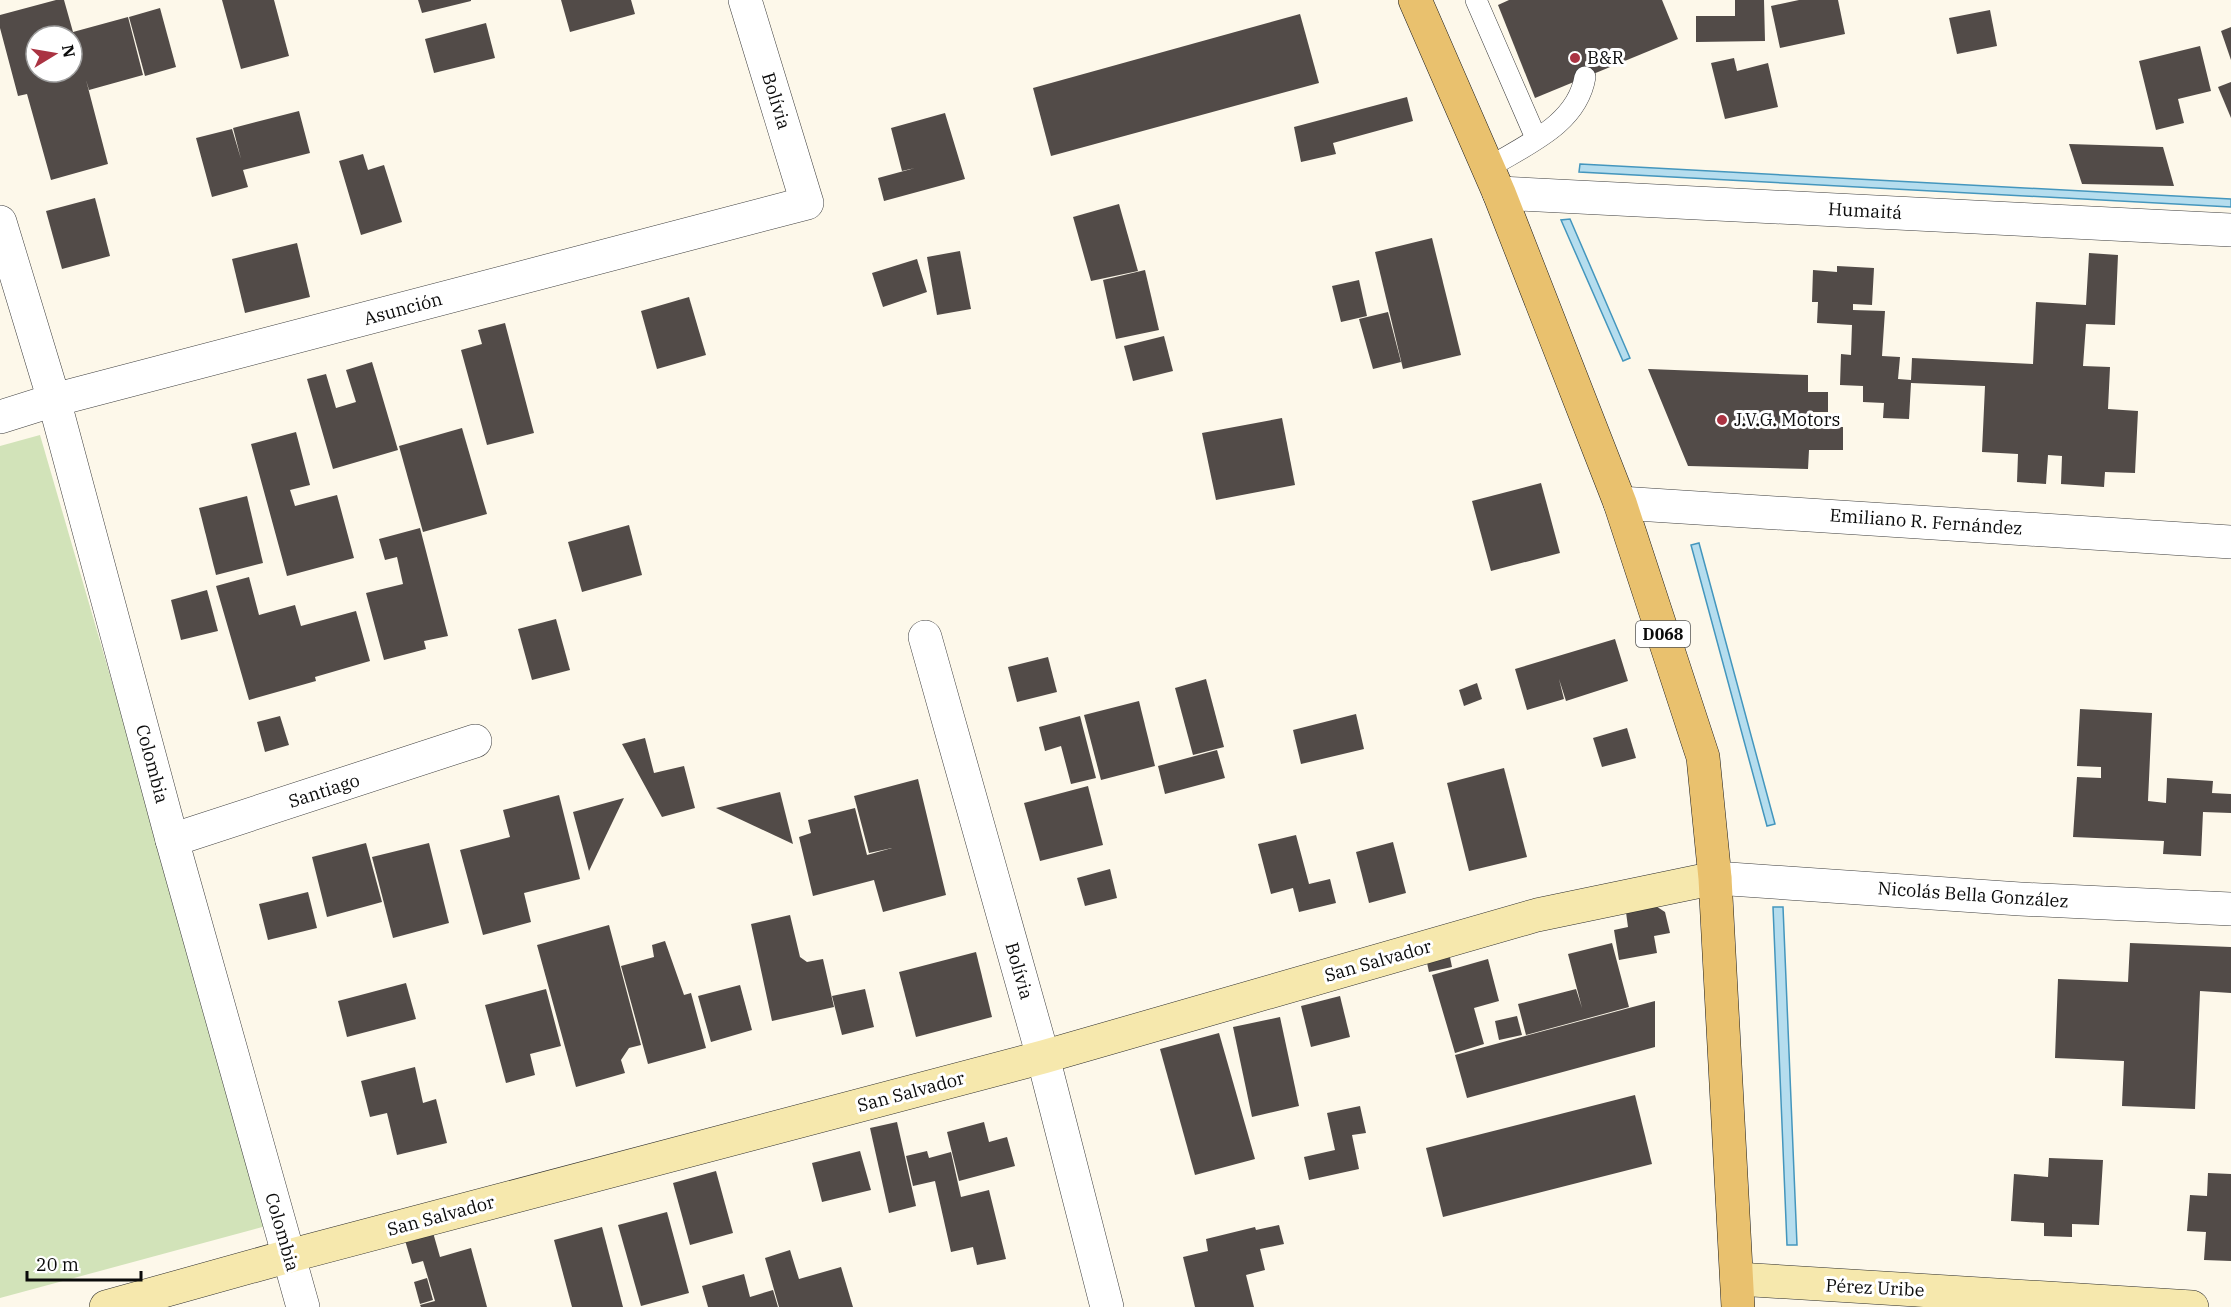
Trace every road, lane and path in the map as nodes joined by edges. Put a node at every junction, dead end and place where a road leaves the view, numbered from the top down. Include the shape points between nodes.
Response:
1 (745, 0) edge
2 (1415, 0) edge
3 (1476, 0) edge
4 (1585, 77) dead end
5 (1536, 138) junction
6 (1494, 181) junction
7 (807, 203) joint
8 (0, 222) edge
9 (2231, 230) edge
10 (54, 400) junction
11 (0, 417) edge
12 (1620, 503) junction
13 (2231, 542) edge
14 (925, 637) dead end
15 (476, 741) dead end
16 (172, 840) junction
17 (1714, 878) junction
18 (2231, 909) edge
19 (1043, 1057) junction
20 (289, 1256) junction
21 (1737, 1293) edge
22 (106, 1307) edge
23 (303, 1307) edge
24 (1107, 1307) edge
25 (2192, 1307) edge

1 - 7 street, Bolívia
2 - 6 main road, D068
3 - 5 lane
4 - 5 lane via 1582,95 1557,126
5 - 6 lane
6 - 9 street, Humaitá
6 - 12 main road, D068
7 - 10 street, Asunción
8 - 10 street, Colombia
10 - 11 street, Asunción
10 - 16 street, Colombia
12 - 13 street, Emiliano R. Fernández
12 - 17 main road, D068 via 1703,757
14 - 19 street, Bolívia
15 - 16 street, Santiago
16 - 20 street, Colombia
17 - 18 street, Nicolás Bella González
17 - 19 street, San Salvador via 1537,915
17 - 21 main road, D068
19 - 20 street, San Salvador
19 - 24 street, Bolívia
20 - 22 street, San Salvador
20 - 23 street, Colombia
21 - 25 street, Pérez Uribe

